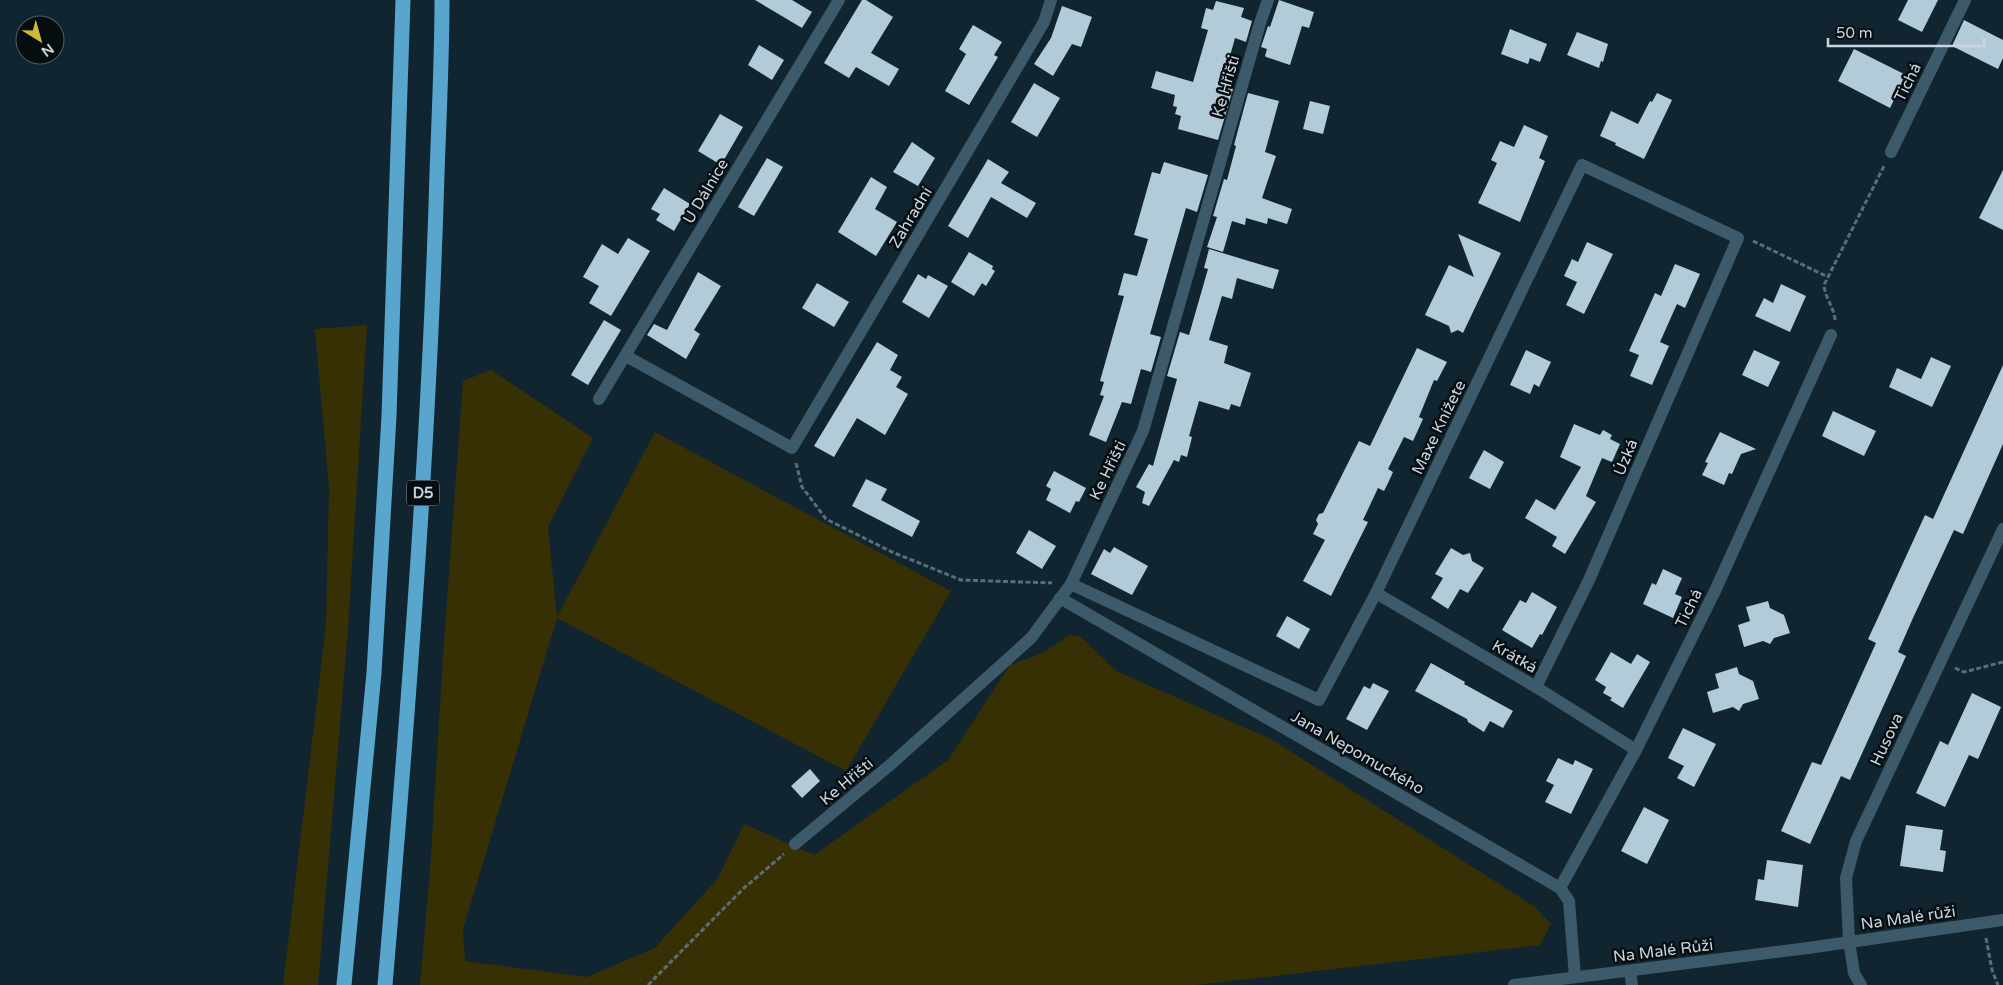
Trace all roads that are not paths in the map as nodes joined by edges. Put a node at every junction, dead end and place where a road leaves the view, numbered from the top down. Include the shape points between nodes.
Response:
1 (403, 0) edge
2 (442, 0) edge
3 (839, 0) edge
4 (1051, 0) edge
5 (1268, 0) edge
6 (1965, 0) edge
7 (1891, 152) road end
8 (1582, 165) joint
9 (1831, 335) road end
10 (626, 356) junction
11 (599, 399) dead end
12 (2003, 529) edge
13 (1071, 584) junction
14 (1376, 593) junction
15 (1060, 598) junction
16 (1536, 687) junction
17 (1320, 700) joint
18 (1636, 750) junction
19 (795, 844) road end
20 (1560, 888) junction
21 (2003, 920) edge
22 (1849, 942) junction
23 (1817, 947) joint
24 (1630, 971) junction
25 (1575, 977) junction
26 (344, 985) edge
27 (385, 985) edge
28 (1514, 985) edge
29 (1632, 985) edge
30 (1861, 985) edge

1 - 26 highway, D5 via 389,416 374,673
2 - 27 highway, D5 via 428,409 408,711
3 - 10 street, U Dálnice
4 - 10 street, Zahradní via 1044,22 792,448
5 - 13 street, Ke Hřišti via 1144,431
6 - 7 street, Tichá
8 - 14 street, Maxe Knížete
8 - 16 street, Úzká via 1738,238 1589,580
9 - 18 street, Tichá via 1715,591
10 - 11 street, U Dálnice
12 - 22 street, Husova via 1856,841 1846,878
13 - 15 street, Ke Hřišti
13 - 17 street, Jana Nepomuckého
14 - 16 street, Krátká
14 - 17 street, Maxe Knížete
15 - 19 street, Ke Hřišti via 1031,638 890,765
15 - 20 street, Jana Nepomuckého
16 - 18 street, Krátká
18 - 20 street, Tichá
20 - 25 street via 1569,900
21 - 22 street, Na Malé růži
22 - 23 street, Na Malé růži
22 - 30 street, Husova via 1854,973
23 - 24 street, Na Malé Růži
24 - 25 street, Na Malé Růži
24 - 29 street
25 - 28 street, Na Malé Růži

